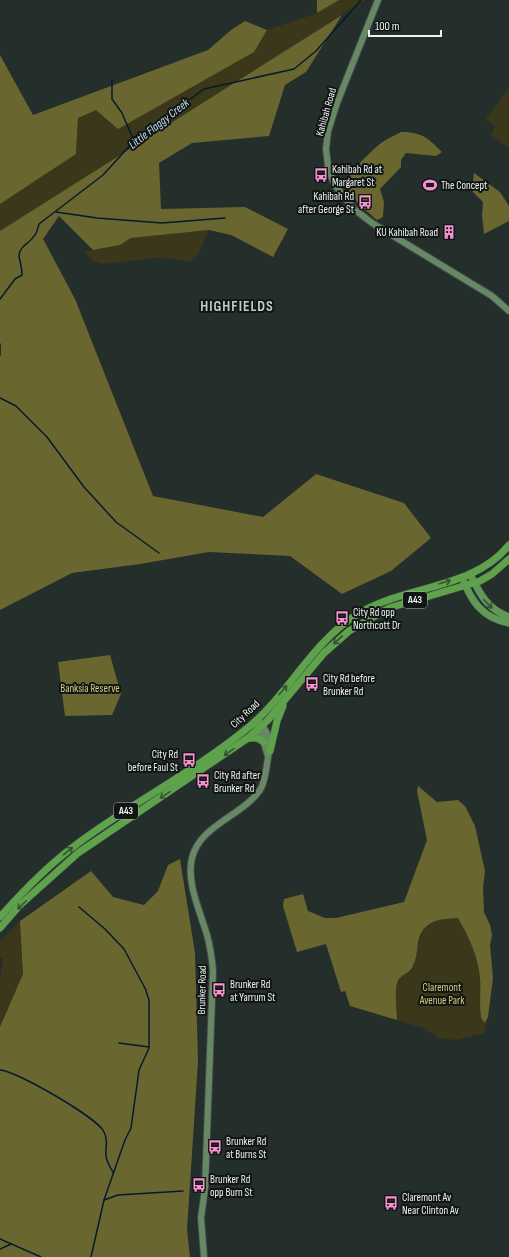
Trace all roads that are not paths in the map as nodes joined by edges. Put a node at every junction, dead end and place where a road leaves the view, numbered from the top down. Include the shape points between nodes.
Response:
1 (378, 0) edge
2 (509, 311) edge
3 (509, 545) edge
4 (509, 559) edge
5 (470, 574) junction
6 (462, 577) junction
7 (475, 583) junction
8 (466, 586) junction
9 (509, 617) edge
10 (509, 623) edge
11 (288, 696) junction
12 (255, 721) junction
13 (261, 727) junction
14 (248, 738) junction
15 (264, 742) junction
16 (269, 754) junction
17 (0, 917) edge
18 (0, 928) edge
19 (204, 1257) edge

1 - 2 main road, Kahibah Road via 328,131 326,149 334,184 361,215 492,296
3 - 5 highway, City Road / A43 via 497,559
4 - 7 highway, City Road / A43 via 492,574
5 - 6 highway, City Road / A43
5 - 7 main road
6 - 8 main road
12 -> 6 highway, City Road / A43 via 333,633 357,615 401,595
7 - 8 highway, City Road / A43
7 -> 9 main road via 486,604
8 - 10 main road via 473,602 482,612 500,622
8 -> 11 highway, City Road / A43 via 389,608 367,619 329,649
11 - 13 highway, City Road / A43
11 - 16 highway via 277,721
12 - 13 main road
17 -> 12 highway, City Road / A43 via 38,876 77,844 195,766
13 - 14 highway, City Road / A43
13 - 15 main road, Brunker Road
13 - 16 main road, Brunker Road via 269,735
14 - 15 highway via 257,738
14 -> 18 highway, City Road / A43 via 78,853 20,905
15 - 16 main road, Brunker Road
16 - 19 main road, Brunker Road via 261,788 248,803 200,841 190,865 190,876 208,936 213,970 205,1188 201,1218

